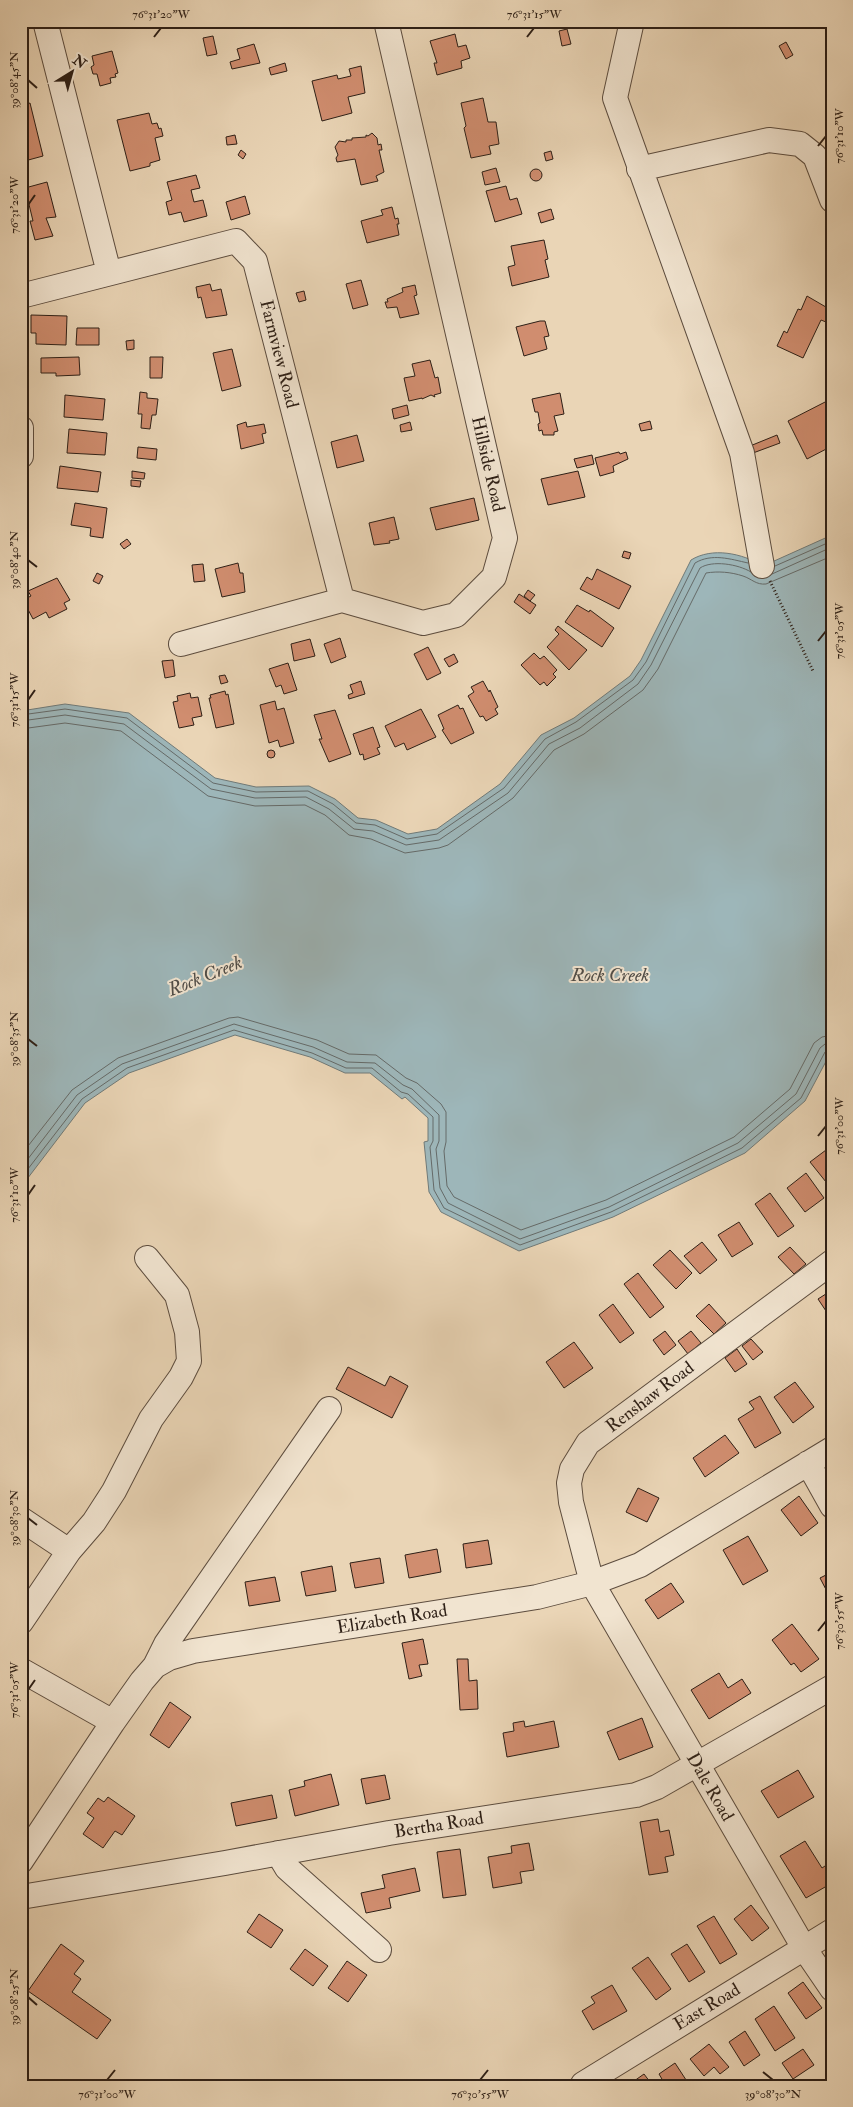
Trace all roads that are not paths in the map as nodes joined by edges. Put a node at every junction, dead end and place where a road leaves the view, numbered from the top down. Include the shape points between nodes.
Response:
1 (45, 21) edge
2 (386, 21) edge
3 (632, 21) edge
4 (639, 169) junction
5 (832, 200) edge
6 (108, 273) junction
7 (21, 296) edge
8 (21, 428) edge
9 (21, 456) edge
10 (762, 566) road end
11 (342, 600) junction
12 (182, 644) dead end
13 (147, 1258) dead end
14 (830, 1267) edge
15 (329, 1409) dead end
16 (832, 1449) edge
17 (808, 1463) junction
18 (832, 1506) edge
19 (21, 1519) edge
20 (69, 1551) junction
21 (592, 1583) junction
22 (21, 1622) edge
23 (156, 1666) junction
24 (21, 1670) edge
25 (832, 1687) edge
26 (113, 1722) junction
27 (696, 1765) junction
28 (278, 1853) junction
29 (21, 1861) edge
30 (21, 1897) edge
31 (832, 1931) edge
32 (804, 1948) junction
33 (379, 1950) dead end
34 (832, 1988) edge
35 (583, 2084) dead end

1 - 6 street
2 - 11 street, Hillside Road via 505,538 494,577 456,615 423,623
3 - 4 street via 615,98
4 - 5 street via 769,140 800,144 814,156
4 - 10 street via 742,454
6 - 7 street, Farmview Road
6 - 11 street, Farmview Road via 236,241 255,261
8 - 9 street
11 - 12 street
13 - 20 street via 177,1295 187,1332 189,1361 151,1419 114,1491 94,1522
14 - 21 street, Renshaw Road via 588,1443 572,1469 569,1483
15 - 23 street via 166,1644
16 - 17 street, Elizabeth Road
17 - 18 street
17 - 21 street, Elizabeth Road via 640,1565
19 - 20 street
20 - 22 street
21 - 23 street, Elizabeth Road via 537,1596 193,1652 169,1658
21 - 27 street, Dale Road
23 - 26 street, Elizabeth Road
24 - 26 street
25 - 27 street, Bertha Road
26 - 29 street, Elizabeth Road
27 - 28 street, Bertha Road via 636,1795
27 - 32 street, Dale Road
28 - 30 street, Bertha Road
28 - 33 street via 287,1868
31 - 32 street, East Road
32 - 34 street, Dale Road
32 - 35 street, East Road

